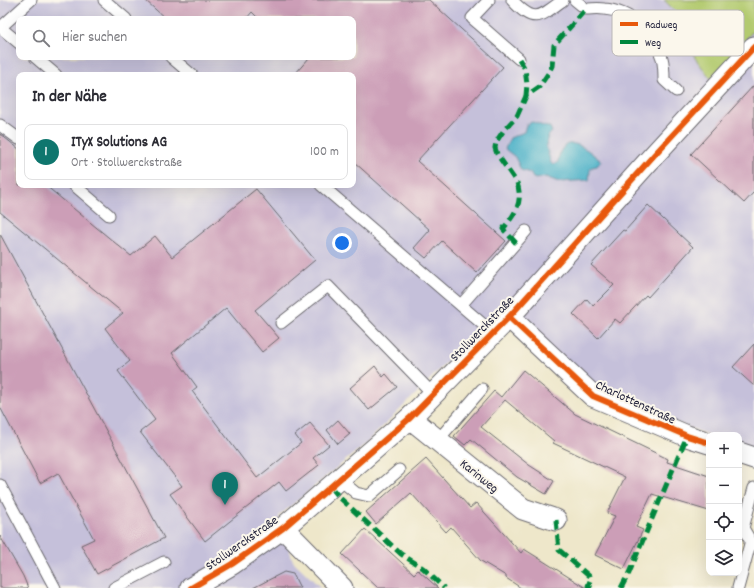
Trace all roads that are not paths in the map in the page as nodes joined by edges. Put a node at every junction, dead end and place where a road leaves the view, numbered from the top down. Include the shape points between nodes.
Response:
1 (31, 0) edge
2 (104, 0) edge
3 (489, 0) edge
4 (512, 0) edge
5 (563, 0) edge
6 (576, 0) edge
7 (612, 10) edge
8 (123, 16) edge
9 (0, 28) edge
10 (16, 41) edge
11 (754, 48) edge
12 (661, 56) edge
13 (519, 59) dead end
14 (38, 60) edge
15 (174, 60) edge
16 (52, 72) edge
17 (188, 72) edge
18 (676, 91) dead end
19 (0, 125) edge
20 (16, 137) edge
21 (78, 188) edge
22 (324, 188) edge
23 (109, 215) dead end
24 (526, 231) dead end
25 (461, 305) junction
26 (509, 317) junction
27 (281, 323) dead end
28 (493, 333) junction
29 (482, 389) dead end
30 (433, 394) junction
31 (410, 418) junction
32 (438, 440) junction
33 (706, 442) edge
34 (742, 454) edge
35 (754, 458) edge
36 (399, 470) dead end
37 (340, 479) junction
38 (0, 485) edge
39 (754, 488) edge
40 (556, 520) dead end
41 (283, 528) junction
42 (752, 541) edge
43 (164, 562) dead end
44 (55, 588) edge
45 (114, 588) edge
46 (191, 588) edge
47 (342, 588) edge
48 (738, 588) edge

1 - 9 lane
2 - 8 lane
3 - 13 lane via 472,18
4 - 5 lane via 531,16 541,16
6 - 7 lane via 586,9
9 - 10 lane
11 - 26 street, Stollwerckstraße
12 - 18 lane via 664,80
14 - 16 lane
15 - 17 lane
19 - 20 lane
21 - 23 lane
22 - 25 lane
24 - 25 lane
25 - 28 lane
26 - 28 street, Stollwerckstraße
26 - 33 street, Charlottenstraße via 593,396
27 - 30 lane via 328,286
28 - 30 street, Stollwerckstraße
29 - 32 lane
30 - 31 street, Stollwerckstraße
31 - 32 street, Karinweg
31 - 37 street, Stollwerckstraße
32 - 40 street, Karinweg via 523,509
34 - 35 street
36 - 37 lane via 369,496 356,493
37 - 41 street, Stollwerckstraße
38 - 44 lane
39 - 42 lane via 743,528
41 - 46 street, Stollwerckstraße via 232,564
41 - 47 street
42 - 48 lane
43 - 45 lane

